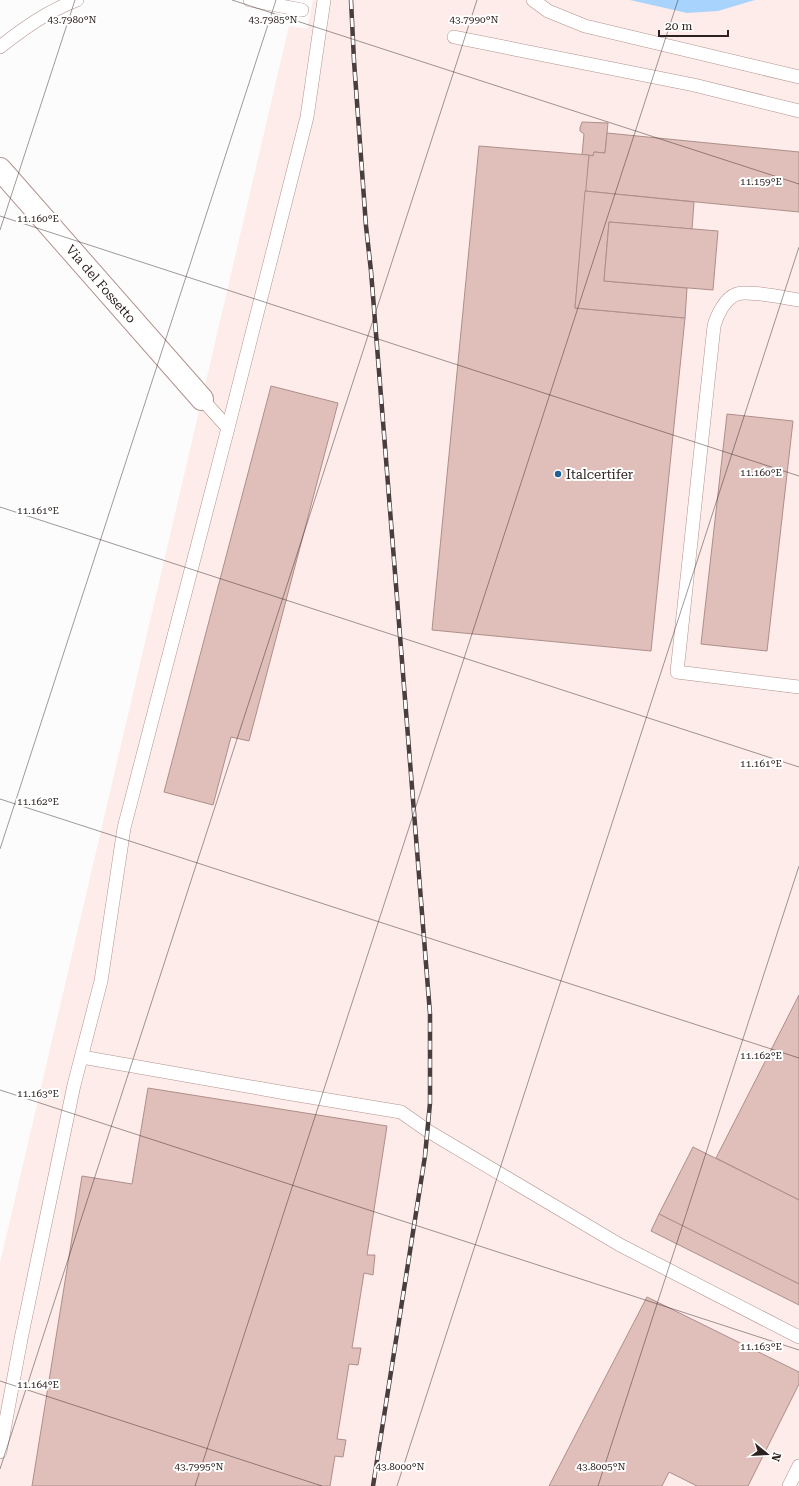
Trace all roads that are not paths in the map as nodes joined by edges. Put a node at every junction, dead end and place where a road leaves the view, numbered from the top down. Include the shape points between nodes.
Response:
1 (77, 0) edge
2 (250, 0) edge
3 (324, 0) edge
4 (533, 0) edge
5 (302, 10) dead end
6 (454, 37) dead end
7 (0, 47) edge
8 (799, 77) edge
9 (799, 111) edge
10 (0, 169) edge
11 (799, 300) edge
12 (202, 399) joint
13 (228, 428) junction
14 (799, 687) edge
15 (82, 1057) junction
16 (799, 1337) edge
17 (0, 1452) edge
18 (799, 1466) edge
19 (789, 1486) edge

1 - 7 lane via 63,5 25,27
2 - 5 lane
3 - 13 lane via 306,116
4 - 8 lane via 548,11 585,26
6 - 9 lane via 694,85
10 - 12 street, Via del Fossetto
11 - 14 lane via 737,294 716,318 677,672
12 - 13 lane
13 - 15 lane via 124,828 101,981
15 - 16 lane via 401,1112 428,1131 620,1245
15 - 17 lane via 34,1277
18 - 19 lane

